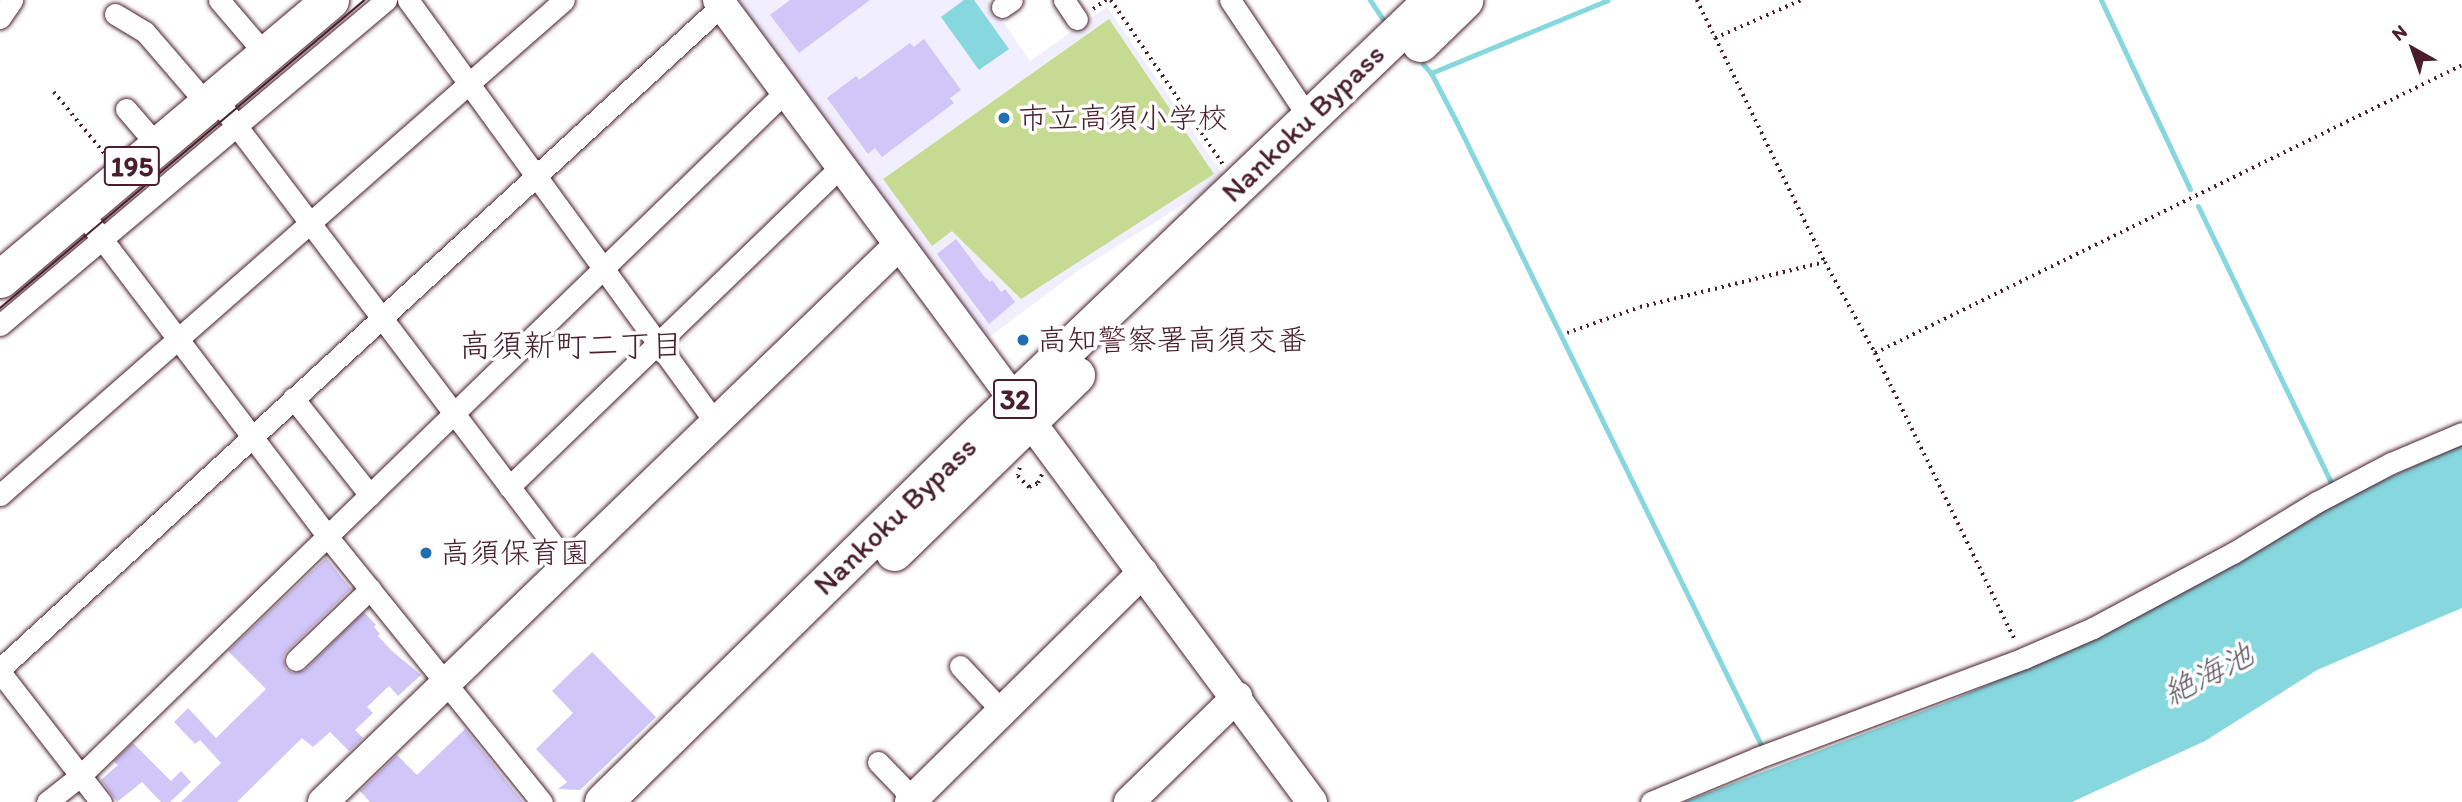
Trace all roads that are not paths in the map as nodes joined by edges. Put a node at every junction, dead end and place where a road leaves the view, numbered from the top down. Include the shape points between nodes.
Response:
1 (12, 0) edge
2 (219, 0) edge
3 (330, 0) edge
4 (386, 0) edge
5 (408, 0) edge
6 (564, 0) edge
7 (1064, 0) edge
8 (1230, 0) edge
9 (1432, 0) edge
10 (1464, 0) edge
11 (720, 3) edge
12 (115, 13) dead end
13 (0, 18) edge
14 (1077, 19) dead end
15 (266, 55) junction
16 (469, 84) junction
17 (785, 92) junction
18 (214, 97) junction
19 (126, 108) dead end
20 (1309, 118) junction
21 (238, 126) junction
22 (157, 145) junction
23 (840, 167) junction
24 (536, 176) junction
25 (80, 210) junction
26 (310, 223) junction
27 (103, 239) junction
28 (898, 246) junction
29 (604, 268) junction
30 (0, 279) edge
31 (382, 318) junction
32 (0, 325) edge
33 (178, 339) junction
34 (658, 343) junction
35 (293, 398) junction
36 (1022, 410) junction
37 (454, 413) junction
38 (715, 422) junction
39 (2462, 433) edge
40 (250, 437) junction
41 (509, 487) junction
42 (0, 495) edge
43 (370, 495) junction
44 (327, 536) junction
45 (568, 564) junction
46 (1143, 572) junction
47 (370, 589) junction
48 (296, 660) dead end
49 (960, 666) dead end
50 (0, 671) edge
51 (446, 684) junction
52 (1237, 697) junction
53 (1002, 711) junction
54 (878, 762) dead end
55 (80, 776) junction
56 (47, 802) edge
57 (101, 802) edge
58 (323, 802) edge
59 (542, 802) edge
60 (603, 802) edge
61 (637, 802) edge
62 (909, 802) edge
63 (1129, 802) edge
64 (1312, 802) edge
65 (1651, 802) edge

1 - 13 street
2 - 15 street
3 - 15 highway, 195
4 - 21 street
5 - 16 street
6 - 16 street
7 - 14 street
8 - 20 street
9 - 20 highway, Nankoku Bypass / 32
10 - 36 highway, Nankoku Bypass / 32
11 - 17 street
11 - 24 street
12 - 18 street via 145,32 201,97
15 - 18 highway, 195
16 - 24 street
16 - 26 street
17 - 23 street
17 - 29 street
18 - 21 street
18 - 22 highway, 195
19 - 22 street
20 - 36 highway, Nankoku Bypass / 32
21 - 26 street
21 - 27 street
22 - 25 highway, 195
23 - 28 street
23 - 34 street
24 - 29 street
24 - 31 street
25 - 27 street
25 - 30 highway, 195
26 - 31 street
26 - 33 street
27 - 32 street
27 - 33 street
28 - 36 street
28 - 38 street
29 - 34 street
29 - 37 street
31 - 35 street
31 - 37 street
33 - 40 street
33 - 42 street
34 - 38 street
34 - 41 street
35 - 40 street
35 - 43 street
36 - 46 street
36 - 60 highway, Nankoku Bypass / 32
36 - 61 highway, Nankoku Bypass / 32
37 - 41 street
37 - 43 street
38 - 45 street
39 - 65 street via 2317,502 2140,605 2024,658
40 - 44 street
40 - 50 street
41 - 45 street
43 - 44 street
44 - 47 street
44 - 55 street
45 - 51 street
46 - 52 street
46 - 53 street
47 - 48 street
47 - 51 street
49 - 53 street
50 - 55 street
51 - 58 street
51 - 59 street
52 - 63 street
52 - 64 street
53 - 62 street
54 - 62 street via 904,789
55 - 56 street
55 - 57 street

